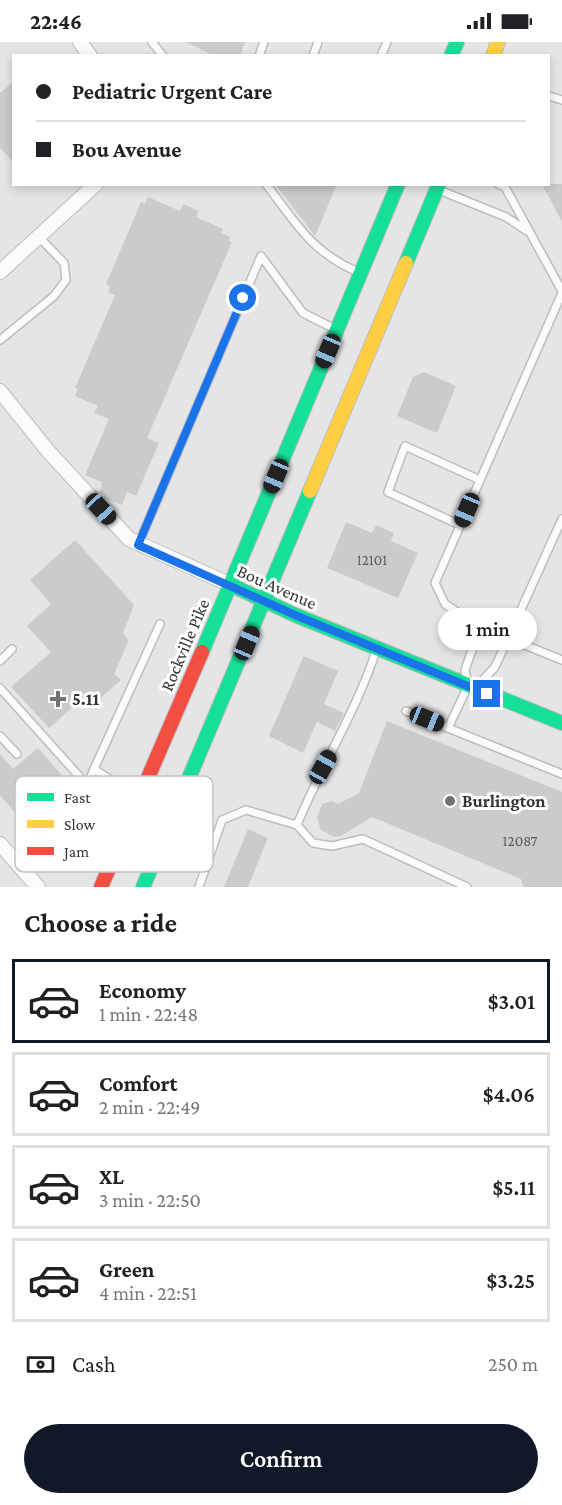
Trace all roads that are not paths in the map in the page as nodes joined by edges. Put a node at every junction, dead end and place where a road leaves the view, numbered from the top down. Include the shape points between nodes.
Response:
1 (152, 42) edge
2 (161, 54) edge
3 (94, 186) edge
4 (268, 186) edge
5 (397, 186) edge
6 (435, 186) edge
7 (503, 186) edge
8 (529, 232) junction
9 (39, 237) junction
10 (0, 272) edge
11 (361, 273) junction
12 (562, 292) edge
13 (337, 330) junction
14 (0, 340) edge
15 (0, 391) edge
16 (480, 480) junction
17 (562, 519) edge
18 (460, 525) junction
19 (138, 545) junction
20 (231, 585) junction
21 (265, 602) junction
22 (160, 624) dead end
23 (480, 627) junction
24 (507, 640) junction
25 (12, 649) dead end
26 (377, 649) junction
27 (562, 660) edge
28 (0, 662) edge
29 (468, 686) junction
30 (0, 688) edge
31 (406, 711) dead end
32 (562, 723) edge
33 (448, 728) junction
34 (0, 736) edge
35 (17, 754) dead end
36 (94, 769) junction
37 (562, 774) edge
38 (79, 776) edge
39 (91, 776) edge
40 (104, 776) edge
41 (149, 776) edge
42 (191, 776) edge
43 (297, 825) junction
44 (0, 844) edge
45 (213, 846) edge
46 (15, 861) edge
47 (107, 872) edge
48 (149, 872) edge
49 (204, 872) edge
50 (26, 873) edge
51 (38, 887) edge
52 (101, 887) edge
53 (143, 887) edge
54 (199, 887) edge
55 (467, 887) edge

1 - 2 lane
3 - 9 street
4 - 11 lane via 314,246 334,261
5 - 11 main road, Rockville Pike
6 - 8 lane
6 - 21 main road
7 - 8 lane
8 - 12 lane
9 - 10 street
9 - 14 lane via 64,263 66,280 54,296
11 - 13 main road, Rockville Pike
12 - 16 lane
13 - 19 lane via 303,313 261,256
13 - 20 main road, Rockville Pike
15 - 19 street, Bou Avenue via 60,465
16 - 18 lane
16 - 18 lane via 405,446 388,492
17 - 24 lane
18 - 23 lane via 435,583 445,604
19 - 20 street, Bou Avenue
20 - 21 main road, Bou Avenue
20 - 41 main road, Rockville Pike
21 - 26 main road, Bou Avenue
21 - 42 main road
22 - 36 lane
23 - 24 lane
23 - 29 lane via 465,670
24 - 27 lane
24 - 29 lane via 495,667 482,681
25 - 28 lane
26 - 29 main road, Bou Avenue
26 - 43 lane via 343,732 313,784
29 - 32 main road, Bou Avenue
29 - 33 lane
30 - 38 lane
31 - 33 lane
33 - 37 lane
34 - 35 lane
36 - 39 lane
36 - 40 lane
43 - 45 lane via 246,810 222,820
43 - 55 lane via 313,843 332,846 363,839
44 - 46 street
47 - 52 main road, Rockville Pike
48 - 53 main road
49 - 54 lane
50 - 51 street

